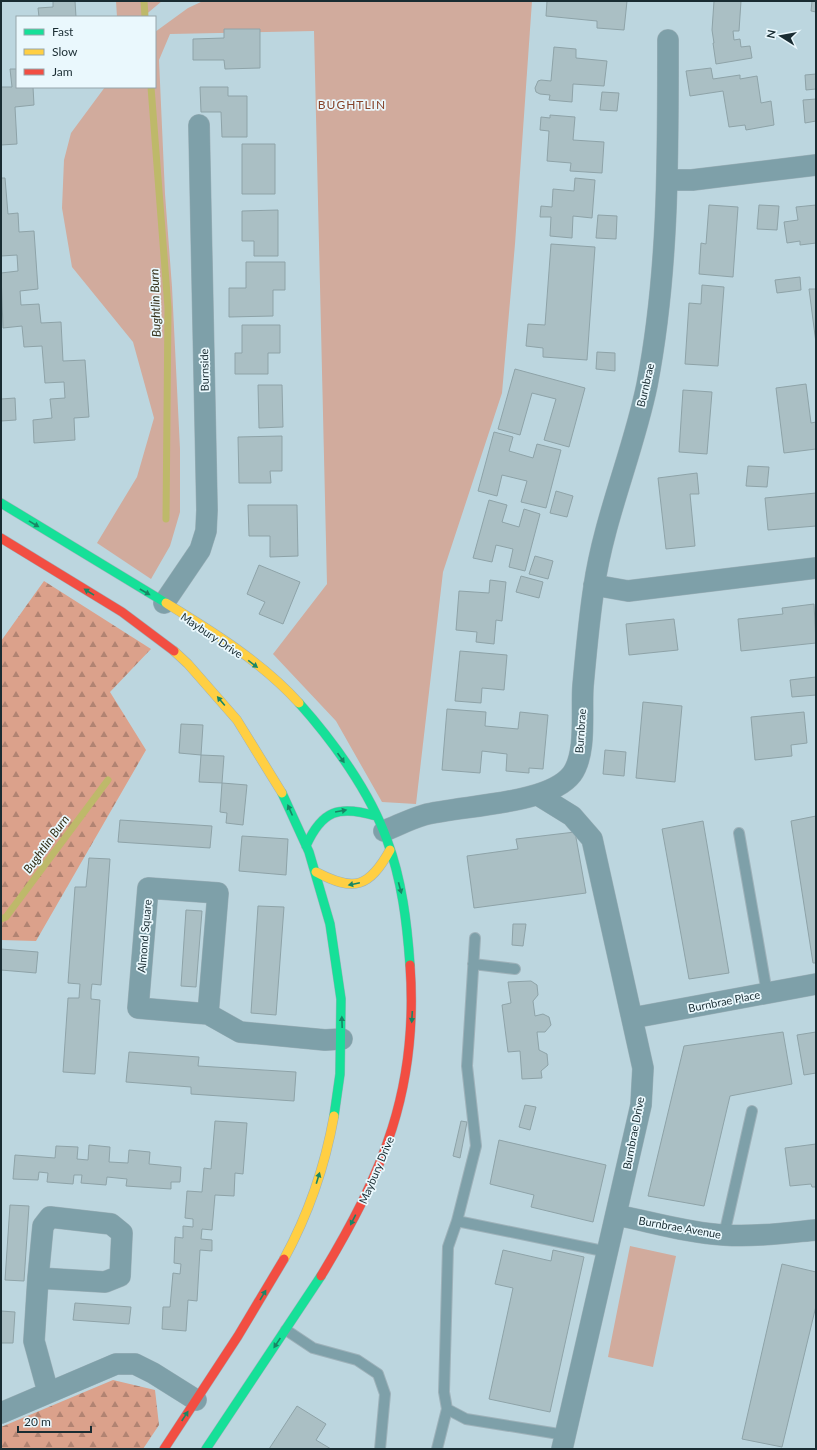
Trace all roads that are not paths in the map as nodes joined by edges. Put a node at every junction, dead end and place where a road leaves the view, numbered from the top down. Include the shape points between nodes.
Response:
1 (668, 40) dead end
2 (199, 125) dead end
3 (816, 165) edge
4 (668, 180) junction
5 (1, 503) edge
6 (1, 538) edge
7 (816, 568) edge
8 (594, 585) junction
9 (164, 603) junction
10 (538, 795) junction
11 (380, 823) junction
12 (739, 833) dead end
13 (306, 846) junction
14 (390, 850) junction
15 (316, 872) junction
16 (474, 938) dead end
17 (473, 964) junction
18 (515, 968) dead end
19 (816, 984) edge
20 (767, 993) junction
21 (208, 1014) junction
22 (632, 1018) junction
23 (342, 1039) junction
24 (752, 1111) dead end
25 (616, 1215) junction
26 (457, 1221) junction
27 (816, 1230) edge
28 (724, 1235) junction
29 (608, 1252) junction
30 (38, 1278) junction
31 (286, 1330) junction
32 (48, 1392) junction
33 (196, 1400) junction
34 (447, 1409) junction
35 (1, 1412) edge
36 (564, 1442) edge
37 (164, 1449) edge
38 (206, 1449) edge
39 (380, 1449) edge
40 (437, 1449) edge

1 - 4 street, Burnbrae
2 - 9 street, Burnside via 206,531 200,550
3 - 4 street via 692,180
4 - 8 street, Burnbrae via 656,334 647,380
5 -> 9 street, Maybury Drive
13 -> 6 street via 286,801 244,728 187,663 119,611
7 - 8 street via 628,591
8 - 10 street, Burnbrae via 583,688 580,755 572,773 560,786
9 -> 11 street, Maybury Drive via 217,636 278,683 317,723 354,776
10 - 11 street, Burnbrae
10 - 22 street, Burnbrae Drive via 572,816 592,839
13 -> 11 street via 312,830 323,818 337,811 357,809
11 - 14 street, Maybury Drive
12 - 20 lane
13 - 15 street
14 -> 15 street via 381,868 369,880 350,886 333,882
14 -> 31 street, Maybury Drive via 402,895 412,995 411,1046 405,1082 384,1155 367,1193 310,1294
23 -> 15 street via 337,957
16 - 17 lane
17 - 18 lane
17 - 26 lane via 467,1066 476,1146
19 - 20 street, Burnbrae Place
20 - 22 street, Burnbrae Place
21 - 21 street, Almond Square via 138,1008 148,888 218,893
21 - 23 street, Almond Square via 240,1032 325,1040
22 - 25 street, Burnbrae Drive via 643,1068 641,1105
33 -> 23 street via 269,1285 304,1218 333,1124 340,1077
24 - 28 lane
25 - 28 street, Burnbrae Avenue
25 - 29 street, Burnbrae Drive
26 - 29 lane
26 - 34 lane via 448,1247 444,1392
27 - 28 street, Burnbrae Avenue via 763,1236
29 - 36 street, Burnbrae Drive
30 - 30 street via 43,1226 50,1217 111,1224 122,1233 120,1276 105,1282
30 - 32 street via 34,1341
31 -> 38 street, Maybury Drive
31 - 39 lane via 313,1348 357,1360 378,1374 385,1394
32 - 33 street via 116,1364 135,1364
32 - 35 street
37 -> 33 street
34 - 36 lane via 466,1419
34 - 40 lane

